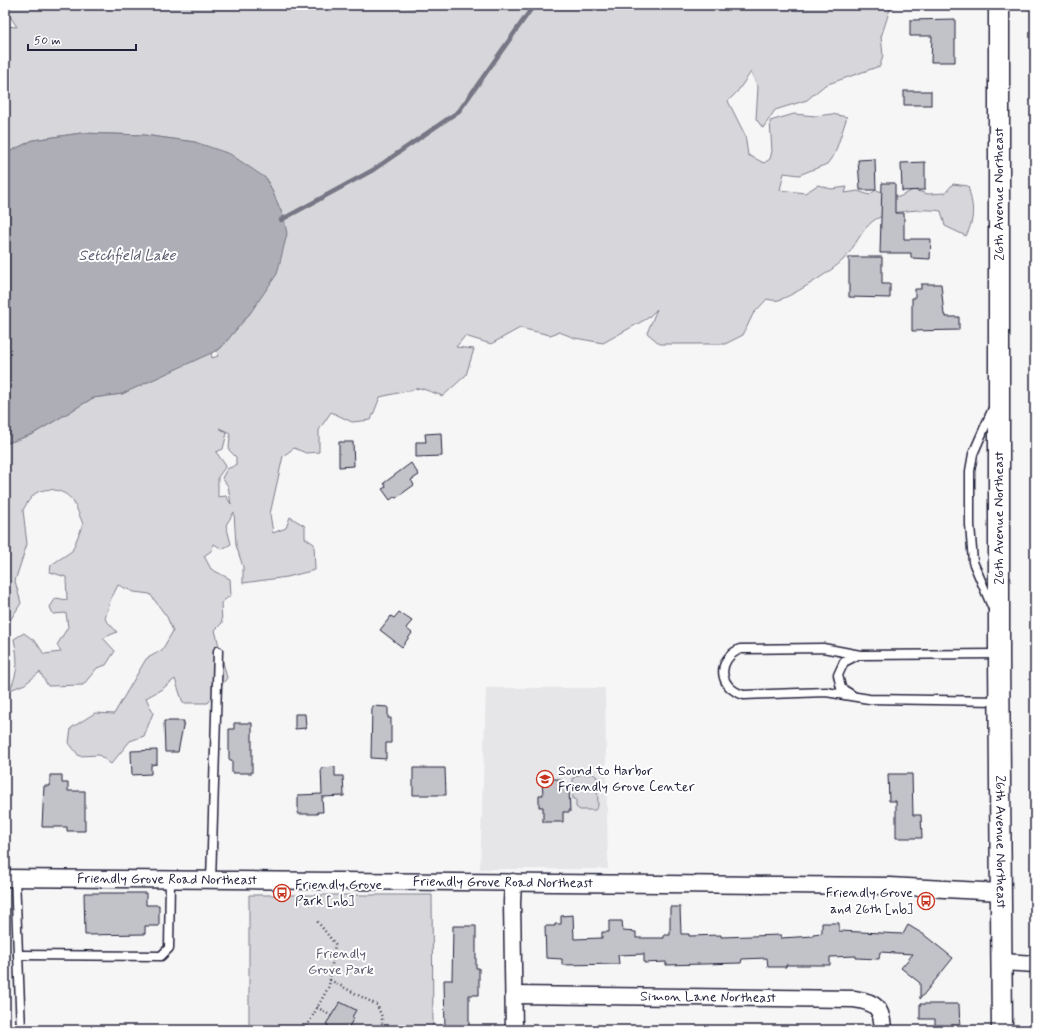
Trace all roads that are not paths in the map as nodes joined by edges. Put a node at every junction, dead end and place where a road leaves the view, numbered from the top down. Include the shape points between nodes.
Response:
1 (999, 5) edge
2 (999, 394) junction
3 (999, 621) junction
4 (218, 651) dead end
5 (999, 654) junction
6 (860, 655) junction
7 (854, 696) junction
8 (999, 700) junction
9 (10, 878) edge
10 (170, 880) junction
11 (211, 881) junction
12 (513, 882) junction
13 (1000, 892) junction
14 (18, 955) junction
15 (1000, 962) junction
16 (1035, 964) edge
17 (514, 995) junction
18 (21, 1030) edge
19 (514, 1030) edge
20 (884, 1030) edge
21 (1002, 1030) edge

1 - 2 street, 26th Avenue Northeast
2 - 3 street, 26th Avenue Northeast
2 - 3 lane via 973,454 970,471 973,562
3 - 5 street, 26th Avenue Northeast
4 - 11 lane
5 - 6 lane
5 - 8 street, 26th Avenue Northeast
6 - 7 lane via 844,662 838,675 841,688
6 - 7 lane via 823,648 740,649 732,653 724,665 727,685 734,692 744,695 826,692
7 - 8 lane via 869,699
8 - 13 street, 26th Avenue Northeast
9 - 10 street, Friendly Grove Road Northeast
9 - 14 lane
10 - 11 street, Friendly Grove Road Northeast
10 - 14 lane via 169,948 160,956
11 - 12 street, Friendly Grove Road Northeast
12 - 13 street, Friendly Grove Road Northeast via 889,886
12 - 17 street
13 - 15 street, 26th Avenue Northeast
14 - 18 lane
15 - 16 street
15 - 21 street, 26th Avenue Northeast
17 - 19 street
17 - 20 street, Simon Lane Northeast via 854,999 867,1001 877,1007 883,1018

